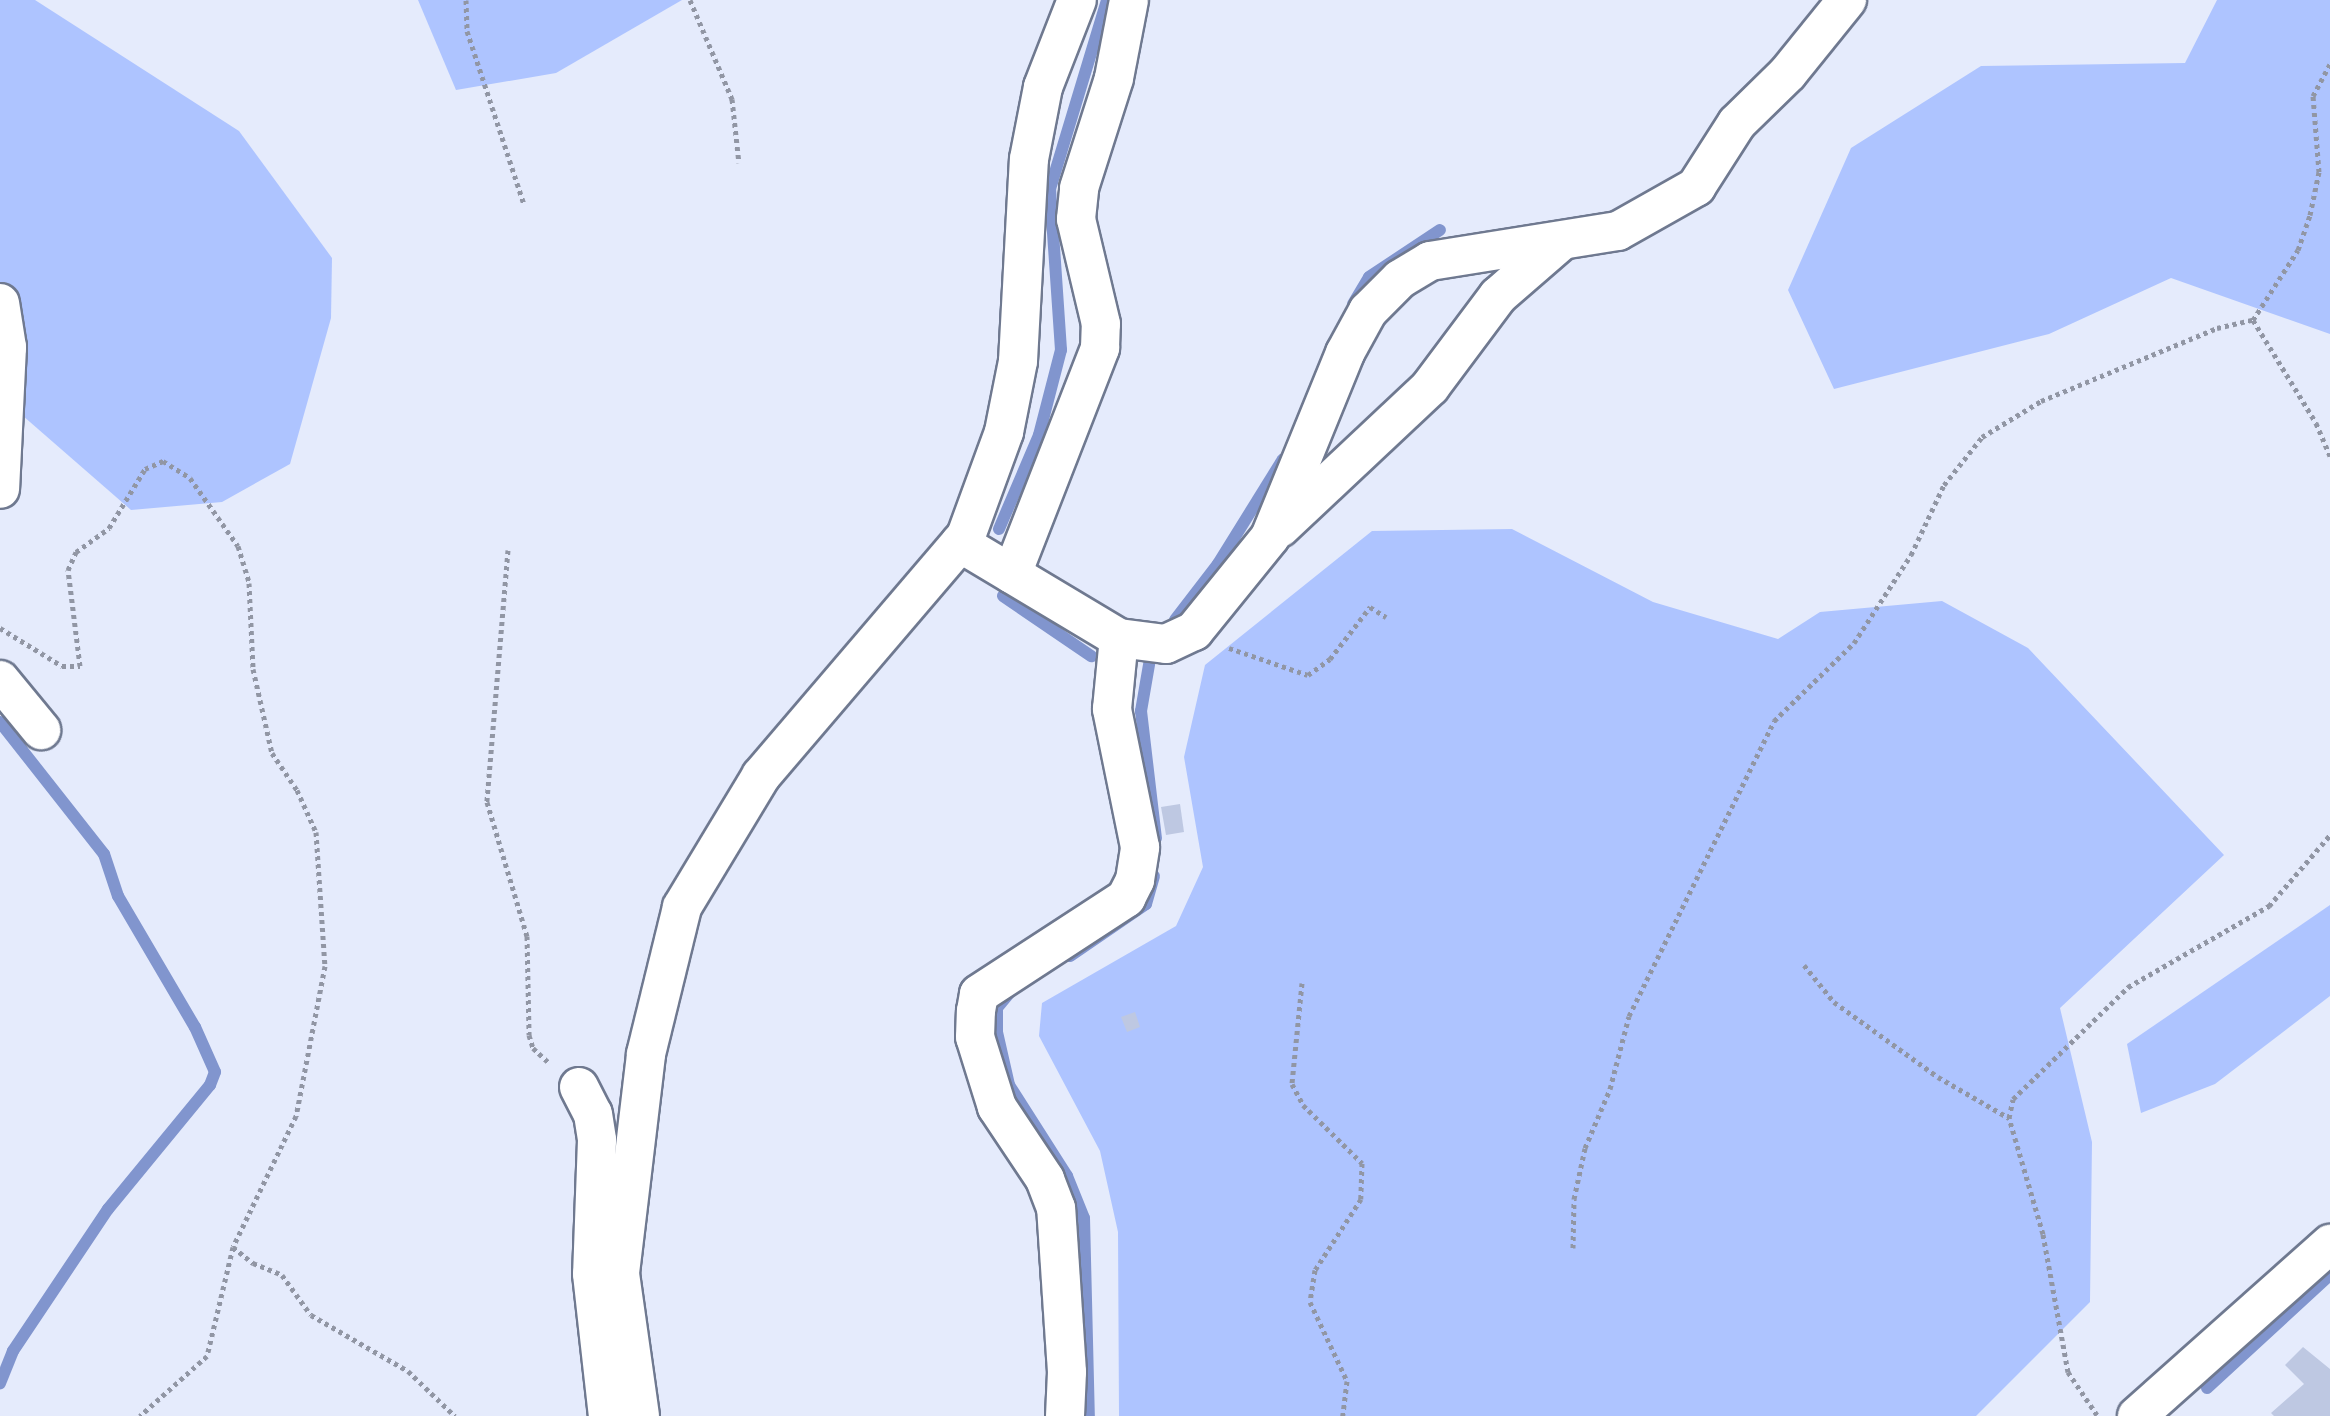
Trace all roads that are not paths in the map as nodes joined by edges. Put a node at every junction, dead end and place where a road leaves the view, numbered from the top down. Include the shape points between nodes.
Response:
1 (1077, 0) edge
2 (1129, 0) edge
3 (1847, 0) edge
4 (1559, 243) junction
5 (0, 303) edge
6 (0, 489) edge
7 (1270, 537) junction
8 (960, 543) junction
9 (1012, 574) junction
10 (1119, 638) junction
11 (0, 680) edge
12 (41, 730) dead end
13 (579, 1087) road end
14 (2330, 1244) edge
15 (608, 1416) edge
16 (640, 1416) edge
17 (1065, 1416) edge
18 (2137, 1416) edge

1 - 8 street via 1043,87 1029,159 1018,361 1004,432
2 - 9 street via 1114,78 1079,188 1076,219 1101,324 1100,348
3 - 4 street via 1788,73 1737,123 1696,187 1618,231
4 - 7 street via 1498,296 1430,387 1381,437
4 - 7 street via 1430,261 1400,279 1368,311
5 - 6 street via 7,347 7,419
7 - 10 street via 1194,631 1166,644
8 - 9 street
8 - 16 street via 761,776 682,907 646,1054 620,1273
9 - 10 street
10 - 17 street via 1112,709 1140,847 1135,880 1126,898 979,994 976,1011 975,1037 997,1107 1045,1179 1056,1208
11 - 12 street
13 - 15 street via 593,1114 597,1140 592,1274
14 - 18 street

